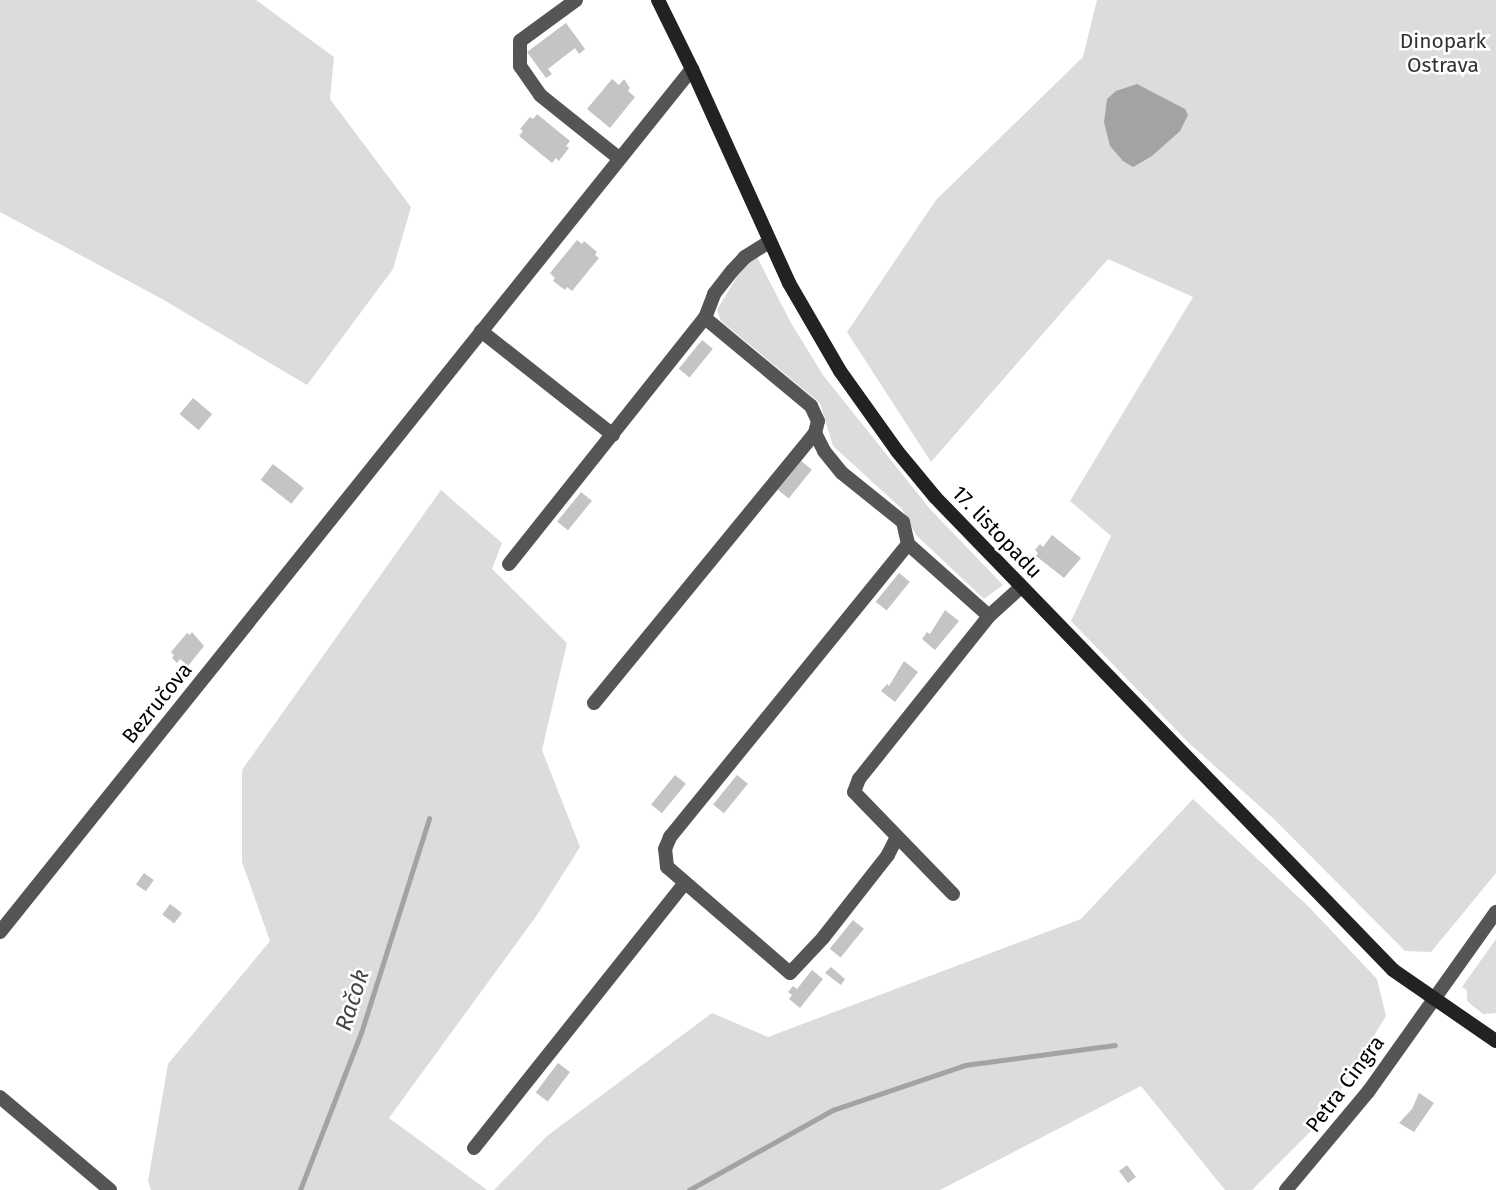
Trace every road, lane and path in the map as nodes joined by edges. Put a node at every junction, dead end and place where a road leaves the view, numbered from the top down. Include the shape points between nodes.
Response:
1 (576, 0) edge
2 (657, 0) edge
3 (692, 69) junction
4 (620, 159) junction
5 (769, 242) junction
6 (705, 318) junction
7 (481, 331) junction
8 (815, 433) junction
9 (613, 435) junction
10 (908, 544) junction
11 (509, 564) dead end
12 (1021, 587) junction
13 (989, 616) junction
14 (594, 703) dead end
15 (896, 839) junction
16 (684, 884) junction
17 (953, 894) dead end
18 (1496, 912) edge
19 (0, 932) edge
20 (1433, 1000) junction
21 (1496, 1041) edge
22 (0, 1097) edge
23 (474, 1148) dead end
24 (110, 1190) edge
25 (1286, 1190) edge

1 - 4 street via 520,41 520,66 540,95
2 - 3 main road, 17. listopadu
3 - 4 street, Bezručova
3 - 5 main road, 17. listopadu
4 - 7 street, Bezručova
5 - 6 street via 732,271 714,294
5 - 12 main road, 17. listopadu via 819,335 870,415 934,497
6 - 8 street via 811,406 818,421
6 - 9 street
7 - 9 street
7 - 19 street, Bezručova
8 - 10 street via 842,472 903,522
8 - 14 street
9 - 11 street
10 - 13 street
10 - 16 street via 670,837 665,849 667,867
12 - 13 street
12 - 20 main road, 17. listopadu via 1392,970
13 - 15 street via 859,779 854,792
15 - 16 street via 823,938 790,973
15 - 17 street
16 - 23 street
18 - 20 street, Petra Cingra
20 - 21 main road, 17. listopadu
20 - 25 street, Petra Cingra via 1368,1092
22 - 24 street

